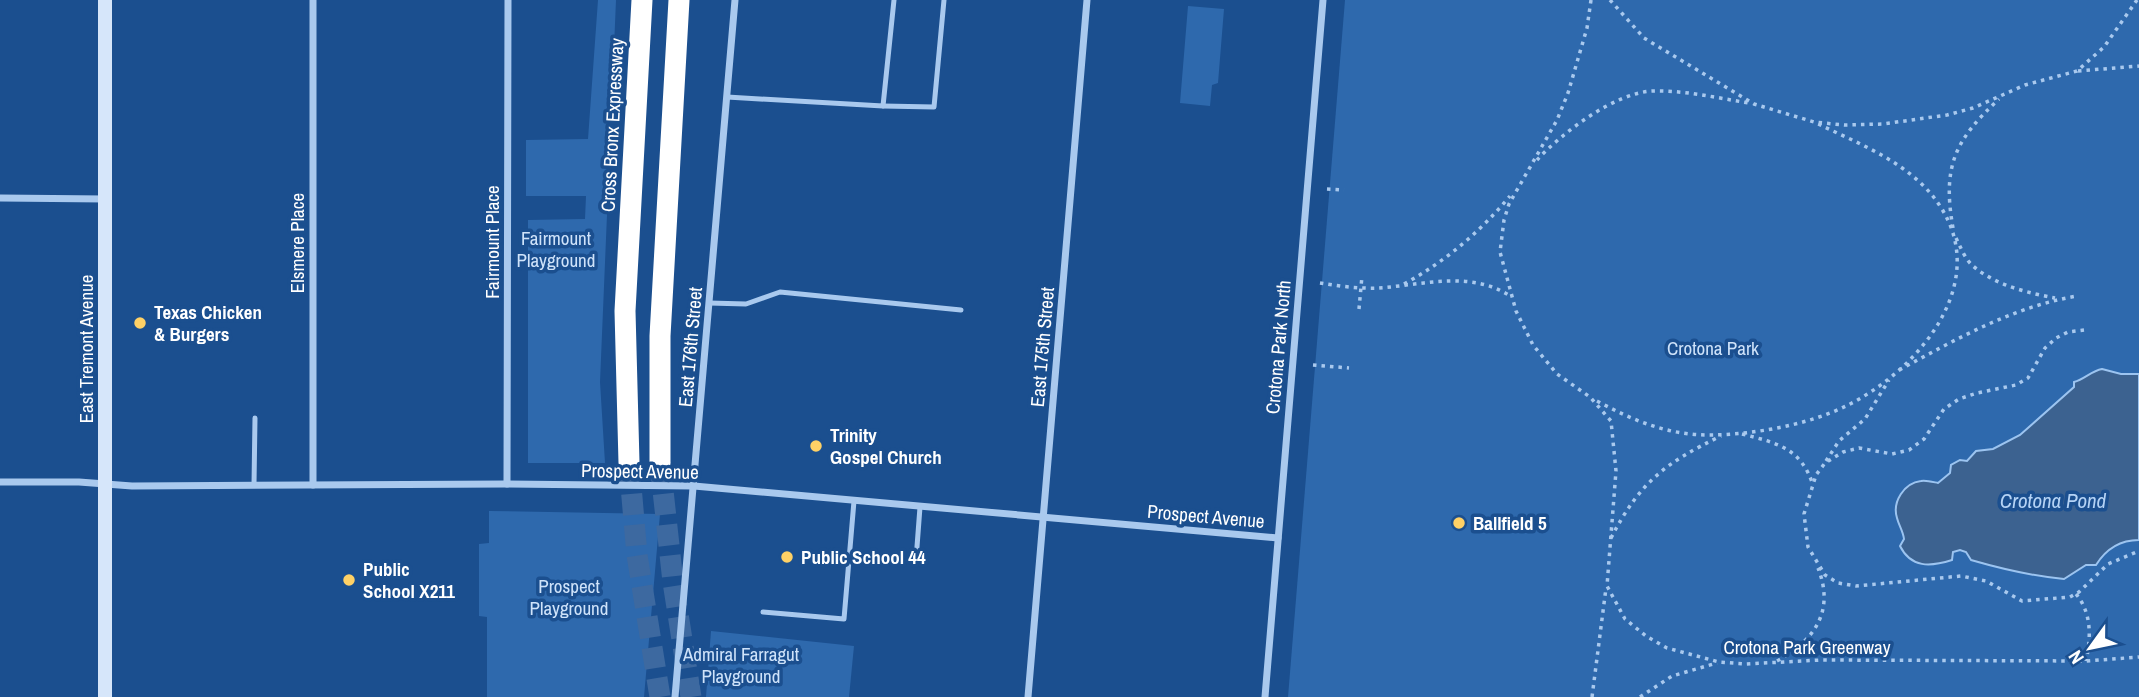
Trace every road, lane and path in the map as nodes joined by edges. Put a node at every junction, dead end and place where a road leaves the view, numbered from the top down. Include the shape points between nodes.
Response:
1 (105, 0) edge
2 (313, 0) edge
3 (508, 0) edge
4 (642, 0) edge
5 (678, 0) edge
6 (735, 0) edge
7 (894, 0) edge
8 (944, 0) edge
9 (1087, 0) edge
10 (1324, 0) edge
11 (1591, 0) edge
12 (1610, 0) edge
13 (2137, 0) edge
14 (2139, 66) edge
15 (2077, 71) junction
16 (2003, 95) junction
17 (727, 97) junction
18 (1754, 104) junction
19 (883, 106) junction
20 (1814, 122) junction
21 (1531, 166) junction
22 (1327, 190) dead end
23 (1344, 190) dead end
24 (1516, 190) junction
25 (0, 198) edge
26 (105, 199) junction
27 (1953, 232) junction
28 (1363, 276) dead end
29 (1320, 283) dead end
30 (1402, 285) junction
31 (1361, 287) junction
32 (2077, 296) dead end
33 (1511, 297) junction
34 (2061, 299) junction
35 (709, 303) junction
36 (1359, 309) dead end
37 (961, 310) dead end
38 (2084, 330) dead end
39 (1313, 365) dead end
40 (1349, 368) dead end
41 (1892, 374) junction
42 (1590, 397) junction
43 (255, 418) dead end
44 (1725, 434) junction
45 (1740, 434) junction
46 (629, 463) tunnel mouth
47 (660, 463) tunnel mouth
48 (1825, 463) junction
49 (0, 482) edge
50 (254, 484) junction
51 (507, 484) junction
52 (105, 485) junction
53 (313, 485) junction
54 (694, 486) junction
55 (1813, 487) junction
56 (854, 501) junction
57 (920, 507) junction
58 (1043, 518) junction
59 (1278, 538) junction
60 (1610, 540) junction
61 (2139, 551) edge
62 (916, 560) dead end
63 (1815, 562) junction
64 (1607, 586) junction
65 (2076, 594) junction
66 (763, 611) dead end
67 (2139, 657) edge
68 (2086, 661) junction
69 (1719, 663) junction
70 (1773, 663) junction
71 (105, 697) edge
72 (675, 697) edge
73 (1028, 697) edge
74 (1265, 697) edge
75 (1592, 697) edge
76 (1640, 697) edge

1 - 26 main road, East Tremont Avenue
2 - 53 street, Elsmere Place
3 - 51 street, Fairmount Place
4 - 46 highway, Cross Bronx Expressway via 625,312
5 - 47 highway via 660,336
6 - 17 street, East 176th Street
7 - 19 lane
8 - 19 lane via 934,107
9 - 58 street, East 175th Street
10 - 59 street, Crotona Park North
11 - 21 path via 1568,93
12 - 18 path via 1644,38
13 - 15 path via 2104,47
14 - 15 path
15 - 16 path
16 - 20 path via 1973,108 1919,120 1857,125
16 - 27 path via 1963,136 1956,154 1948,187
17 - 19 lane
17 - 35 street, East 176th Street
18 - 20 path
18 - 21 path via 1675,92 1631,96 1600,110 1552,144
20 - 27 path via 1894,163 1940,206
21 - 24 path
22 - 23 path
24 - 30 path via 1468,241 1440,264
24 - 33 path via 1504,220 1500,253
25 - 26 street
26 - 52 main road, East Tremont Avenue
27 - 34 path via 1964,256 1982,272 2019,289
27 - 41 path via 1955,287 1943,317 1916,355
28 - 31 path
29 - 31 path
30 - 31 path
30 - 33 path via 1471,281 1498,288
31 - 36 path
32 - 34 path
33 - 42 path via 1526,333 1544,359
34 - 41 path via 1987,323
35 - 37 lane via 746,304 780,292
35 - 54 street, East 176th Street
38 - 48 path via 2056,338 2028,378 2016,385 1959,399 1944,409 1924,439 1909,450 1892,454 1858,449
39 - 40 path
41 - 45 path via 1847,405 1820,416
41 - 48 path via 1865,419 1839,441
42 - 44 path via 1653,427
42 - 60 path via 1611,421 1614,440
43 - 50 lane
44 - 45 path
44 - 60 path via 1668,464 1636,495
45 - 55 path via 1788,450 1801,460
48 - 55 path
49 - 52 street, Prospect Avenue
50 - 52 street, Prospect Avenue
50 - 53 street, Prospect Avenue
51 - 53 street, Prospect Avenue
51 - 54 street, Prospect Avenue
52 - 71 main road, East Tremont Avenue
54 - 56 street, Prospect Avenue
54 - 72 street, East 176th Street
55 - 63 path via 1804,529
56 - 57 street, Prospect Avenue
56 - 66 lane via 844,619
57 - 58 street, Prospect Avenue
57 - 62 lane
58 - 59 street, Prospect Avenue
58 - 73 street, East 175th Street
59 - 74 street, Crotona Park North
60 - 64 path
61 - 65 path via 2108,564
63 - 65 path via 1838,583 1856,586 1961,576 1986,581 2021,601
63 - 70 path via 1823,582 1822,612 1806,642
64 - 69 path, Crotona Park Greenway via 1625,619 1646,636 1667,648
64 - 75 path
65 - 68 path via 2085,606 2088,622
67 - 68 path, Crotona Park Greenway
68 - 70 path, Crotona Park Greenway
69 - 70 path, Crotona Park Greenway
69 - 76 path via 1672,676

